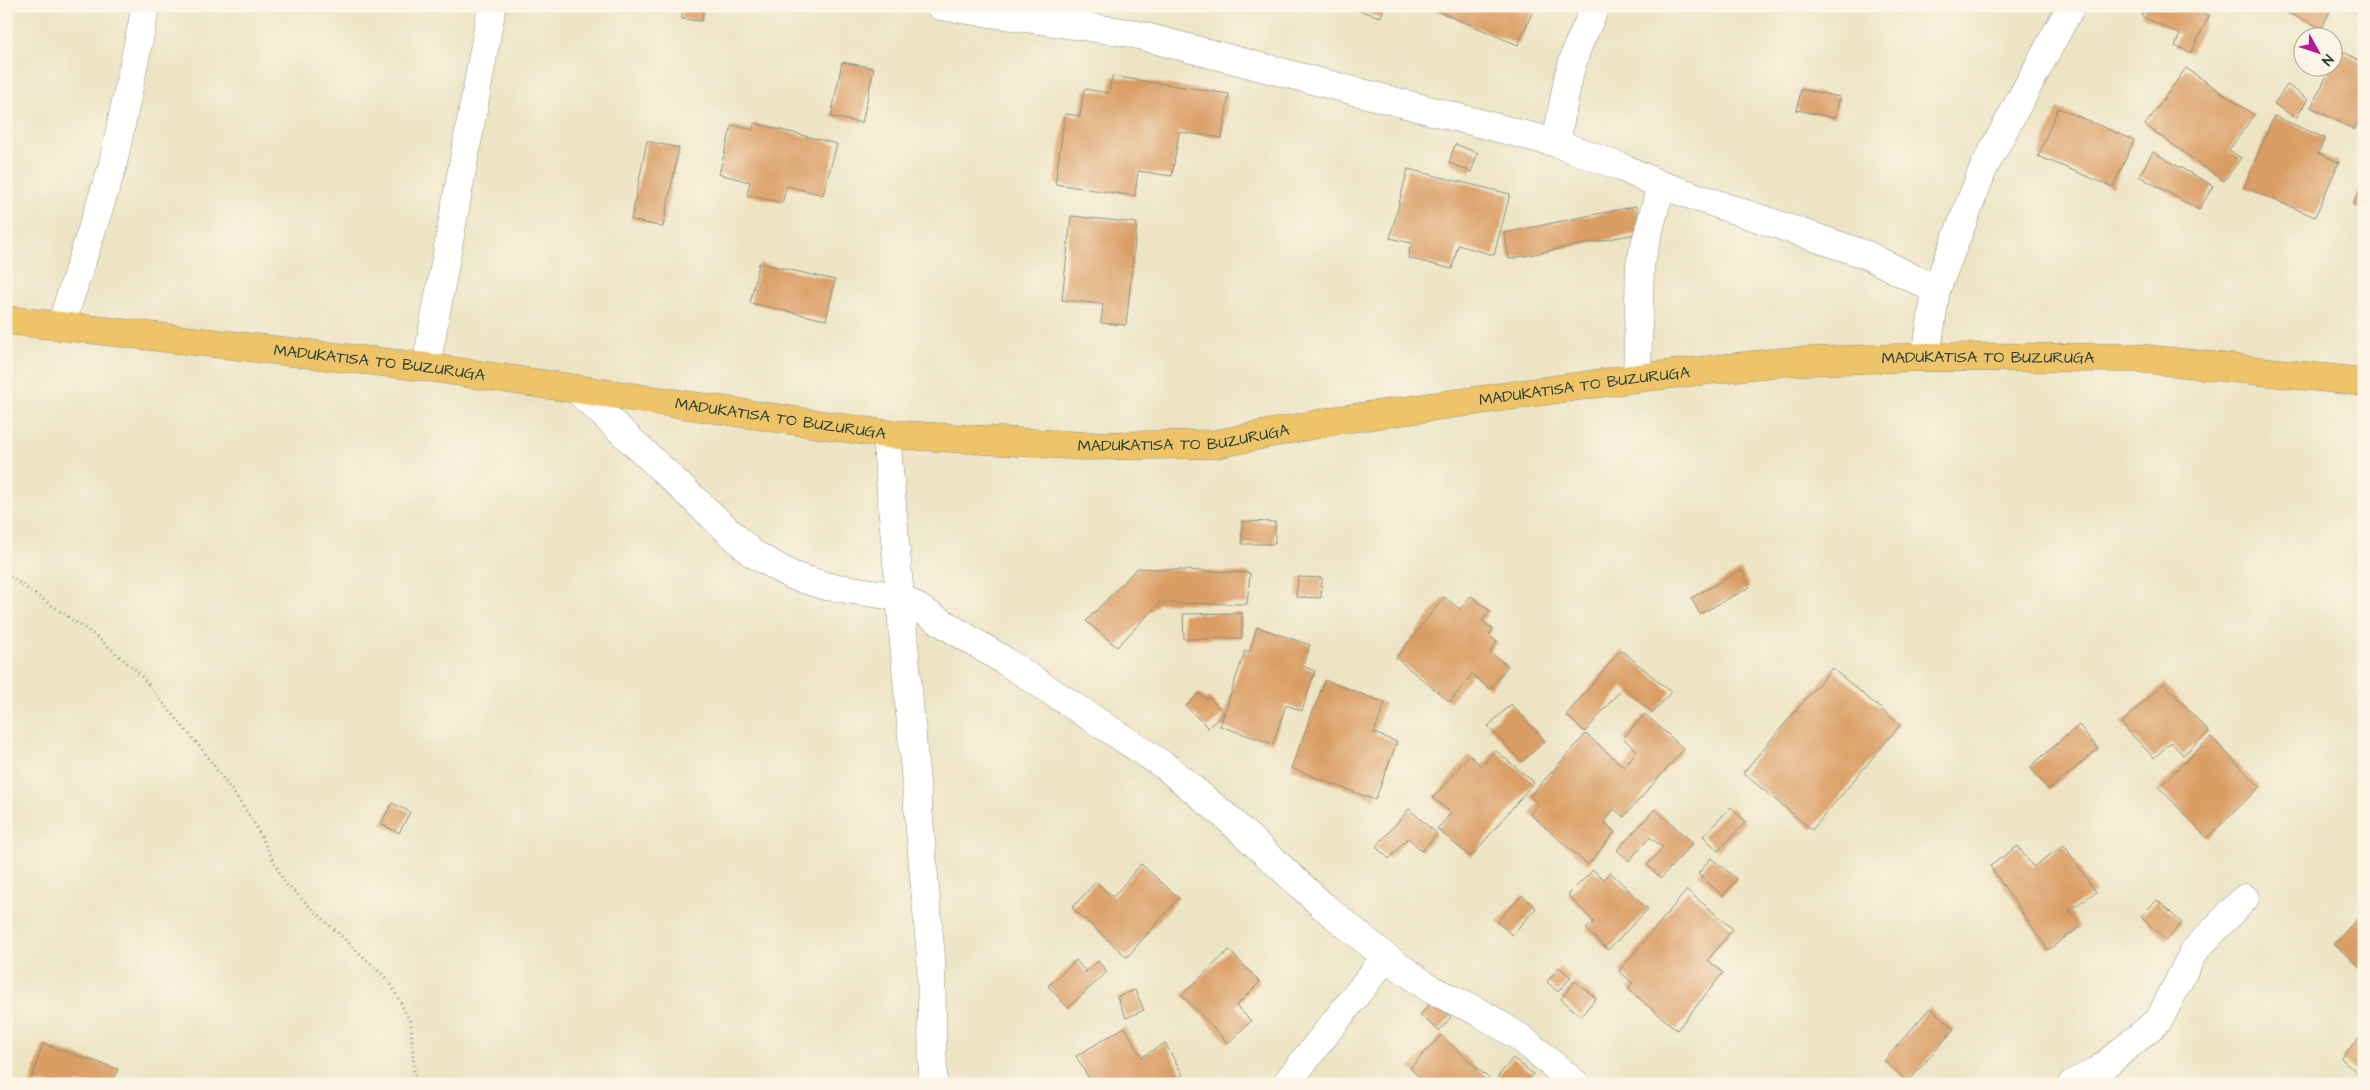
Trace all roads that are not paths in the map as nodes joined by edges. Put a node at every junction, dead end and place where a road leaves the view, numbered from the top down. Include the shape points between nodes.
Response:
1 (146, 6) edge
2 (492, 6) edge
3 (940, 6) edge
4 (1596, 6) edge
5 (2071, 6) edge
6 (1556, 143) junction
7 (1661, 185) junction
8 (1936, 290) junction
9 (6, 320) edge
10 (62, 325) junction
11 (1926, 358) junction
12 (426, 366) junction
13 (1637, 378) junction
14 (2364, 382) edge
15 (576, 389) junction
16 (886, 434) junction
17 (900, 597) junction
18 (2245, 898) dead end
19 (1386, 957) junction
20 (933, 1084) edge
21 (1286, 1084) edge
22 (1576, 1084) edge
23 (2072, 1084) edge

1 - 10 street via 112,168
2 - 12 street
3 - 6 street via 1130,33
4 - 6 street via 1568,78
5 - 8 street via 1984,167
6 - 7 street
7 - 8 street via 1867,255
7 - 13 street via 1640,264
8 - 11 street
9 - 10 main road, MADUKATISA TO BUZURUGA
10 - 12 main road, MADUKATISA TO BUZURUGA
11 - 13 main road, MADUKATISA TO BUZURUGA via 1781,362
11 - 14 main road, MADUKATISA TO BUZURUGA via 2137,358
12 - 15 main road, MADUKATISA TO BUZURUGA
13 - 16 main road, MADUKATISA TO BUZURUGA via 1338,420 1216,444 1084,446
15 - 16 main road, MADUKATISA TO BUZURUGA
15 - 17 street via 752,553 791,575 825,586
16 - 17 street
17 - 19 street via 1165,766 1224,815 1322,906
17 - 20 street via 932,958
18 - 23 street via 2194,950 2159,1020 2099,1070
19 - 21 street
19 - 22 street via 1432,990 1479,1012 1521,1038

